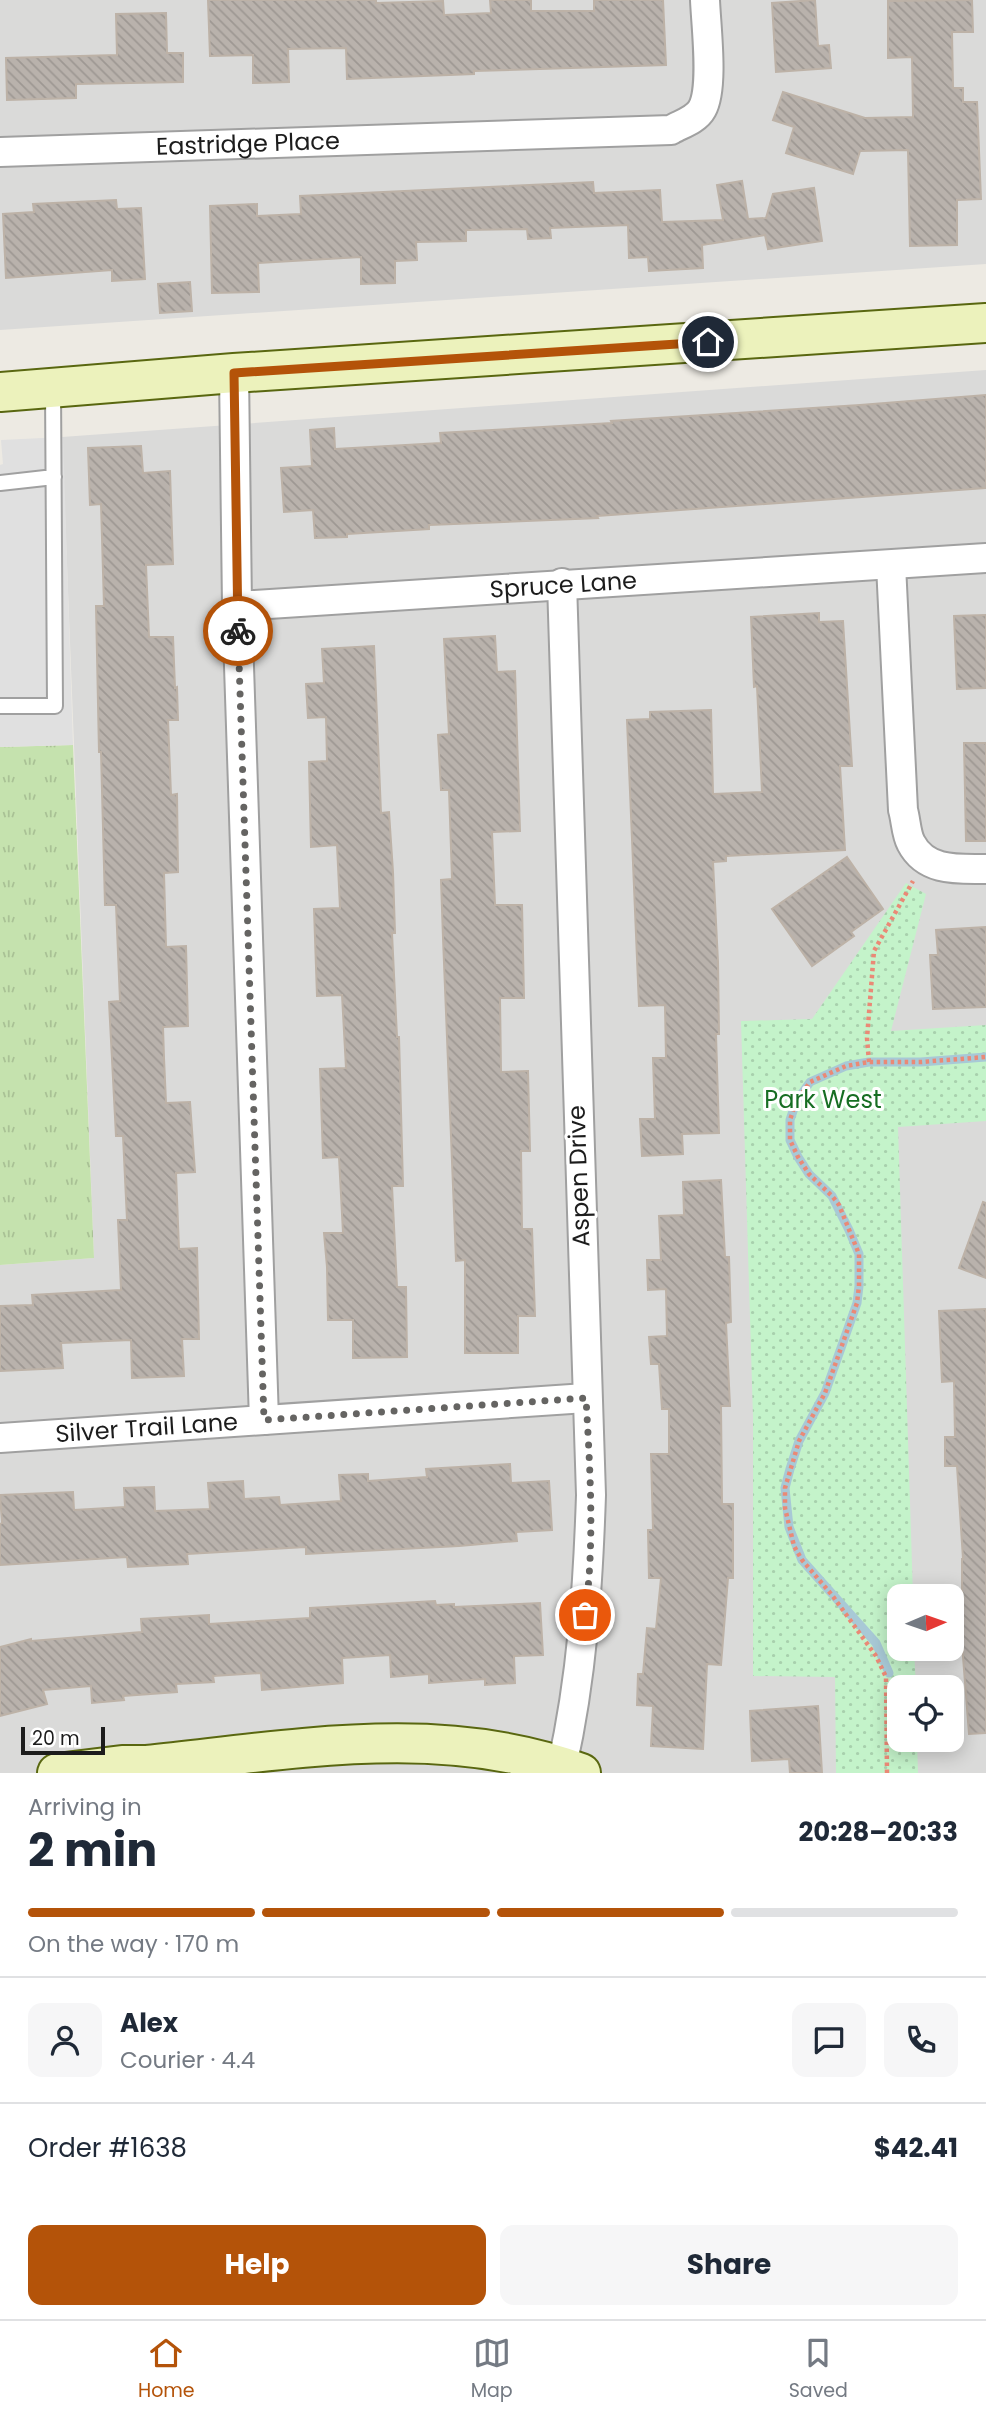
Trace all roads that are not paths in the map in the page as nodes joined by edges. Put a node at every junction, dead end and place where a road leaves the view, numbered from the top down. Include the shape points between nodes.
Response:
1 (705, 0) edge
2 (0, 152) edge
3 (986, 323) edge
4 (234, 373) junction
5 (53, 388) junction
6 (0, 392) edge
7 (54, 477) junction
8 (0, 483) edge
9 (986, 558) edge
10 (891, 565) junction
11 (562, 583) junction
12 (237, 606) junction
13 (0, 706) edge
14 (986, 869) edge
15 (586, 1398) junction
16 (264, 1420) junction
17 (0, 1438) edge
18 (148, 1769) edge
19 (572, 1769) edge
20 (57, 1773) edge

1 - 2 street, Eastridge Place via 709,79 704,108 671,130
3 - 4 street
4 - 5 street
4 - 12 street
5 - 6 street
5 - 7 lane
7 - 8 lane
7 - 13 lane via 55,706
9 - 10 street, Spruce Lane
10 - 11 street, Spruce Lane
10 - 14 street via 903,810 911,842 925,861 944,869
11 - 12 street, Spruce Lane
11 - 15 street, Aspen Drive
12 - 16 street
15 - 16 street, Silver Trail Lane
15 - 19 street, Aspen Drive via 591,1495 588,1591 569,1735
16 - 17 street, Silver Trail Lane
18 - 19 street via 375,1742 482,1747
18 - 20 street via 122,1765

